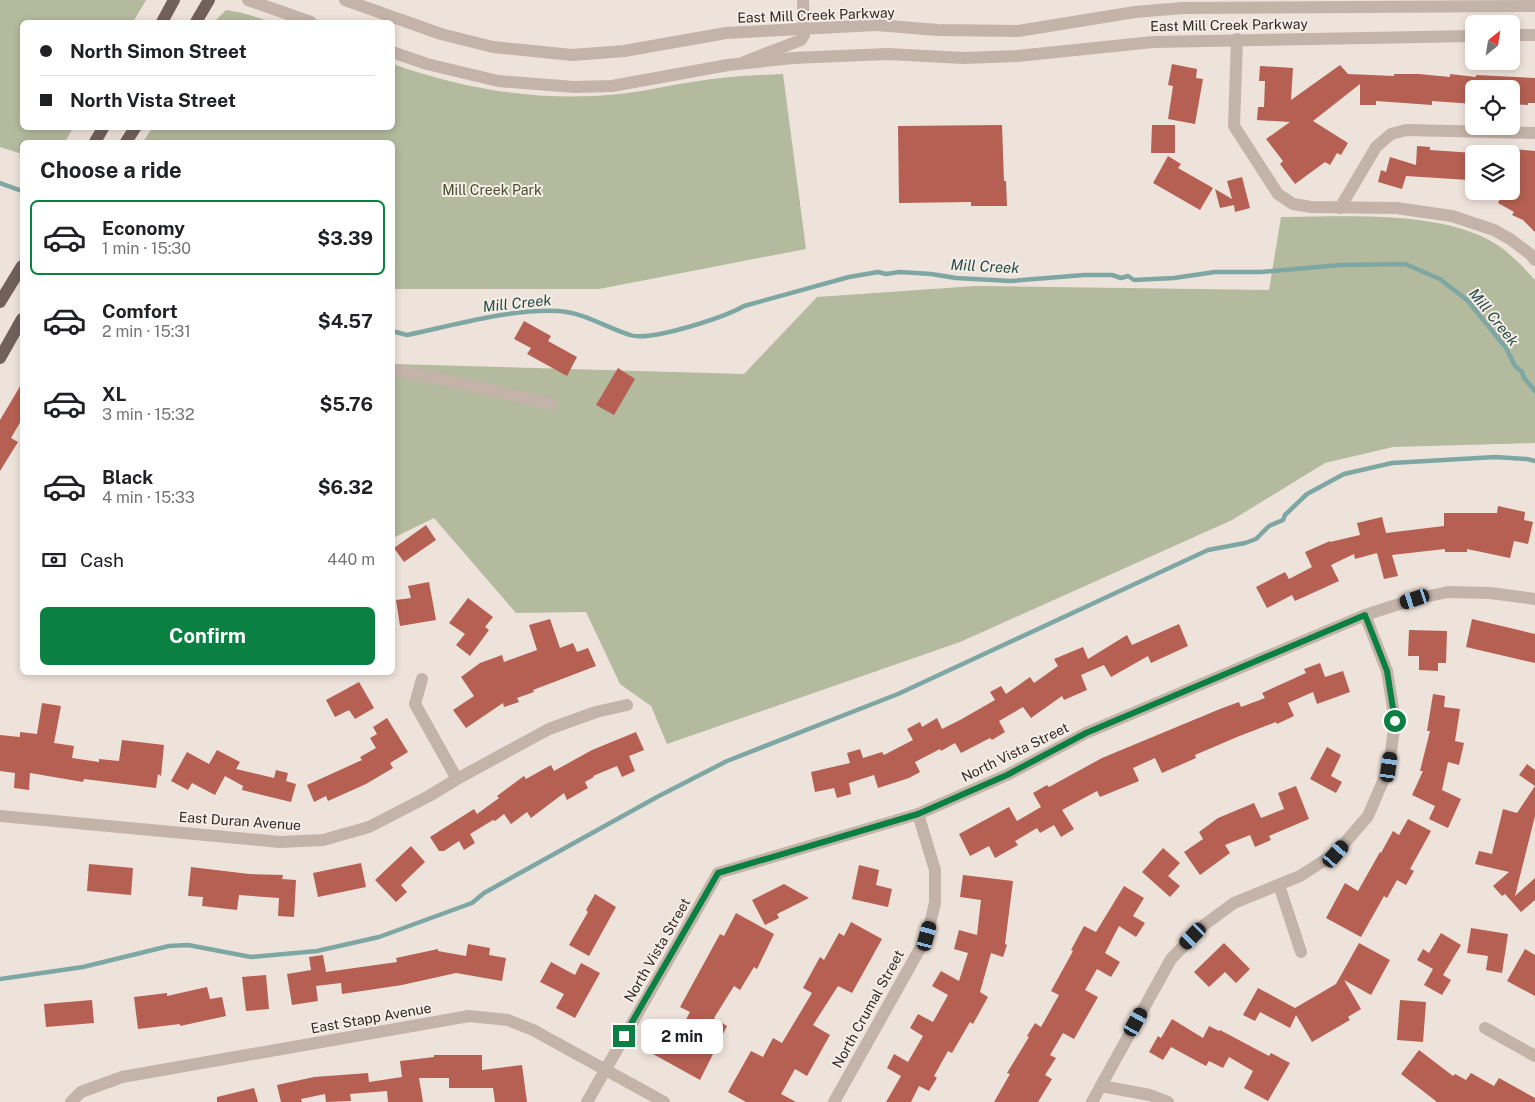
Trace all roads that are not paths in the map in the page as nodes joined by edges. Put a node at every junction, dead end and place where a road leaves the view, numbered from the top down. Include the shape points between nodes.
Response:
1 (174, 0) edge
2 (209, 0) edge
3 (248, 0) edge
4 (345, 0) edge
5 (803, 0) edge
6 (1535, 6) edge
7 (163, 20) edge
8 (197, 20) edge
9 (305, 20) edge
10 (804, 30) junction
11 (1520, 35) edge
12 (1535, 35) edge
13 (1465, 36) edge
14 (1237, 40) junction
15 (395, 53) edge
16 (741, 63) junction
17 (1535, 133) edge
18 (1340, 208) junction
19 (1535, 260) edge
20 (20, 269) edge
21 (0, 302) edge
22 (20, 323) edge
23 (0, 358) edge
24 (395, 371) edge
25 (551, 404) dead end
26 (1535, 599) edge
27 (1365, 615) junction
28 (422, 679) dead end
29 (628, 705) dead end
30 (457, 779) junction
31 (918, 814) junction
32 (0, 816) edge
33 (1279, 885) junction
34 (1301, 952) dead end
35 (1485, 1028) dead end
36 (1535, 1056) edge
37 (605, 1069) junction
38 (1101, 1086) junction
39 (71, 1102) edge
40 (587, 1102) edge
41 (664, 1102) edge
42 (834, 1102) edge
43 (1092, 1102) edge
44 (1168, 1102) edge

1 - 7 main road
2 - 8 main road
3 - 9 street
4 - 10 street, East Mill Creek Parkway via 441,34 493,47 572,55 624,51 726,33
5 - 10 street
6 - 10 street, East Mill Creek Parkway via 1183,8 1135,12 1018,31 948,31 876,25
10 - 16 street via 801,40
11 - 12 street
13 - 14 street, East Mill Creek Parkway
14 - 16 street, East Mill Creek Parkway via 1153,42 1017,56 964,58 887,54
14 - 18 street via 1234,126 1278,194 1293,204
15 - 16 street, East Mill Creek Parkway via 498,81 562,87 612,86
17 - 18 street via 1406,130 1391,134 1376,147
18 - 19 street via 1396,208 1452,216 1494,230
20 - 21 main road
22 - 23 main road
24 - 25 street
26 - 27 street, North Vista Street via 1448,592
27 - 31 street, North Vista Street via 1086,733 1007,775
27 - 33 street via 1387,671 1395,721 1389,767 1368,816 1336,854
28 - 30 street via 415,704
29 - 30 street, East Duran Avenue via 596,712 549,729
30 - 32 street, East Duran Avenue via 369,827 323,840 280,842
31 - 37 street, North Vista Street via 718,873
31 - 42 street, North Crumal Street via 935,870 936,903 927,936
33 - 34 street
33 - 38 street via 1234,903 1204,925 1171,959
35 - 36 street
37 - 39 street, East Stapp Avenue via 508,1020 469,1016 122,1077 81,1092
37 - 40 street, North Vista Street
37 - 41 street, East Stapp Avenue
38 - 43 street
38 - 44 street via 1150,1095

